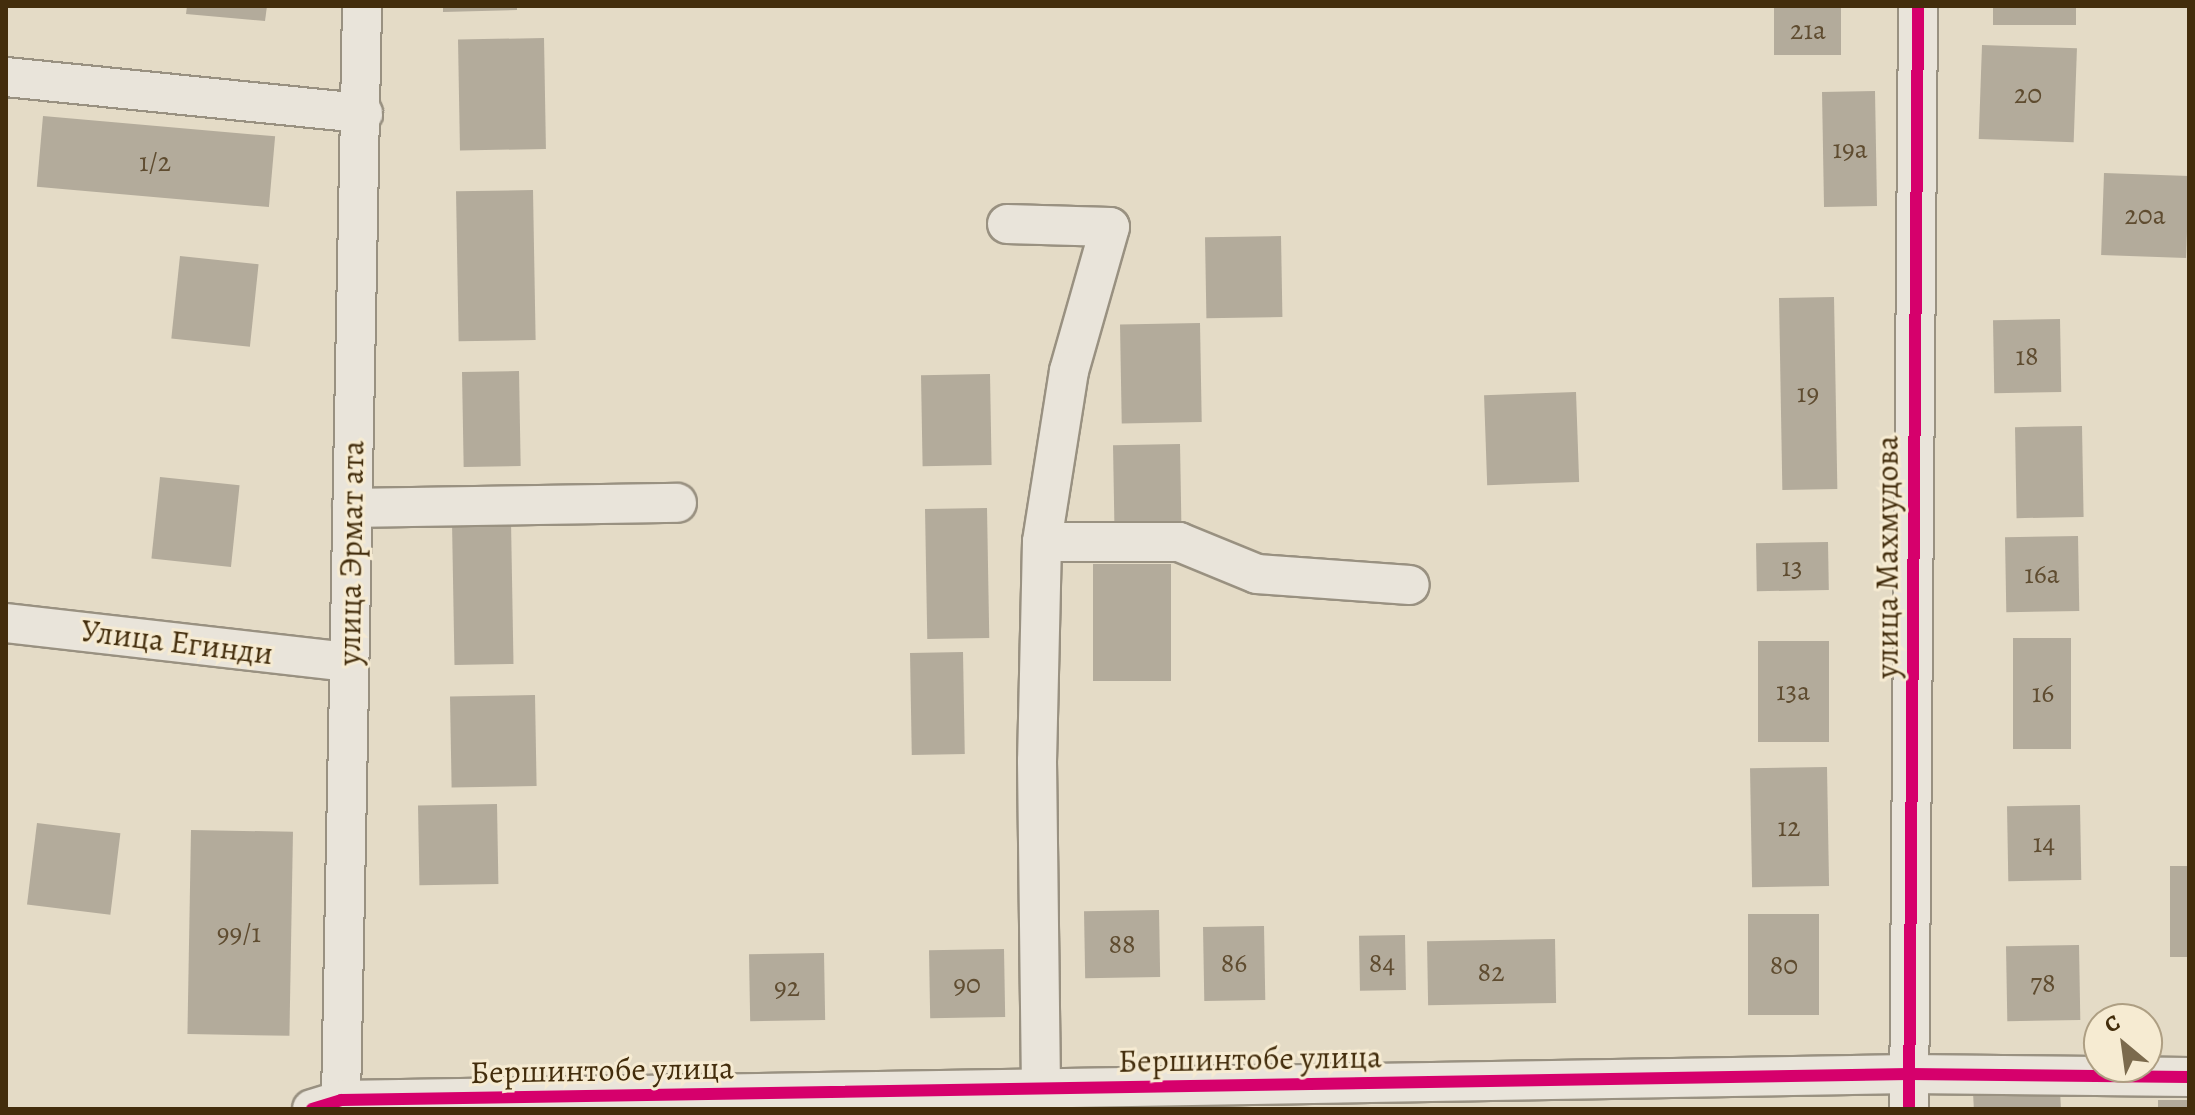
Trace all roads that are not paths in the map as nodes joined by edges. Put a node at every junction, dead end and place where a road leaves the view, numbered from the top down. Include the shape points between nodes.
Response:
1 (362, 6) edge
2 (1918, 6) edge
3 (6, 77) edge
4 (363, 113) junction
5 (1007, 224) dead end
6 (677, 503) dead end
7 (352, 508) junction
8 (1042, 542) junction
9 (1410, 585) dead end
10 (6, 623) edge
11 (348, 662) junction
12 (2189, 1077) edge
13 (1041, 1089) junction
14 (1909, 1092) edge
15 (327, 1104) edge

1 - 4 street, улица Эрмат ата
2 - 14 street, улица Махмудова
3 - 4 street
4 - 7 street, улица Эрмат ата
5 - 8 street via 1110,227 1069,371
6 - 7 street
7 - 11 street, улица Эрмат ата
8 - 9 street via 1179,542 1257,574
8 - 13 street via 1037,761
10 - 11 street, Улица Егинди
11 - 15 street, улица Эрмат ата
12 - 14 street, Бершинтобе улица
13 - 14 street, Бершинтобе улица
13 - 15 street, Бершинтобе улица

